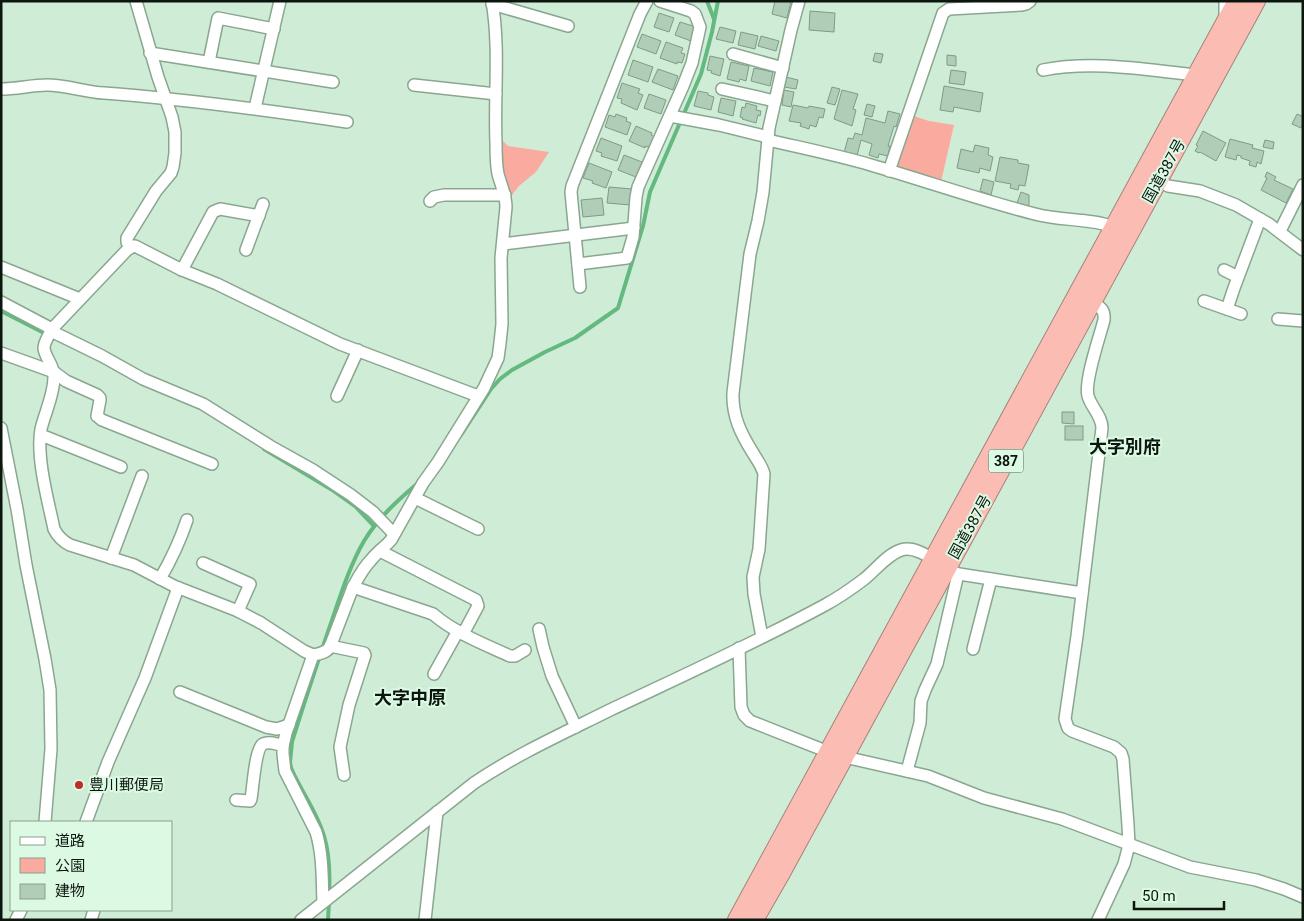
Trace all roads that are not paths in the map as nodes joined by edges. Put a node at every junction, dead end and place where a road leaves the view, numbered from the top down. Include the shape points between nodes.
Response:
1 (136, 1) edge
2 (280, 1) edge
3 (647, 1) edge
4 (660, 1) edge
5 (799, 1) edge
6 (1030, 1) edge
7 (1225, 1) edge
8 (1237, 1) edge
9 (1256, 1) edge
10 (492, 3) edge
11 (1226, 22) junction
12 (568, 26) dead end
13 (274, 29) junction
14 (150, 53) junction
15 (732, 54) dead end
16 (208, 62) junction
17 (783, 68) junction
18 (1043, 70) dead end
19 (264, 71) junction
20 (1197, 75) junction
21 (333, 82) dead end
22 (414, 85) dead end
23 (1, 89) edge
24 (722, 89) dead end
25 (496, 94) junction
26 (166, 99) junction
27 (775, 101) junction
28 (255, 108) junction
29 (670, 116) junction
30 (347, 122) dead end
31 (768, 138) junction
32 (889, 171) junction
33 (1151, 177) junction
34 (1303, 185) edge
35 (505, 195) junction
36 (430, 201) dead end
37 (263, 204) dead end
38 (259, 216) junction
39 (1260, 219) junction
40 (634, 228) junction
41 (1113, 228) junction
42 (1280, 231) junction
43 (574, 236) junction
44 (503, 244) junction
45 (130, 248) junction
46 (246, 250) dead end
47 (1303, 250) edge
48 (578, 264) junction
49 (1, 267) edge
50 (182, 270) junction
51 (1224, 270) dead end
52 (1238, 277) junction
53 (580, 287) dead end
54 (80, 299) junction
55 (1204, 301) dead end
56 (1, 302) edge
57 (1092, 302) junction
58 (1227, 309) junction
59 (1241, 314) dead end
60 (1278, 319) dead end
61 (1303, 321) edge
62 (49, 335) junction
63 (358, 350) junction
64 (1, 353) edge
65 (54, 372) junction
66 (336, 396) dead end
67 (478, 396) junction
68 (1, 428) edge
69 (41, 435) junction
70 (212, 464) dead end
71 (121, 467) dead end
72 (142, 476) dead end
73 (415, 498) junction
74 (187, 520) dead end
75 (478, 530) dead end
76 (394, 534) junction
77 (380, 551) junction
78 (111, 558) junction
79 (203, 564) dead end
80 (946, 567) junction
81 (160, 579) junction
82 (991, 579) junction
83 (353, 587) junction
84 (178, 588) junction
85 (1082, 593) junction
86 (238, 611) junction
87 (539, 629) dead end
88 (461, 633) junction
89 (762, 637) junction
90 (330, 646) junction
91 (739, 648) junction
92 (973, 649) dead end
93 (525, 650) dead end
94 (313, 655) junction
95 (434, 674) dead end
96 (180, 692) dead end
97 (289, 725) junction
98 (576, 727) junction
99 (283, 746) junction
100 (836, 755) junction
101 (907, 771) junction
102 (344, 776) dead end
103 (236, 800) dead end
104 (437, 812) junction
105 (45, 821) edge
106 (86, 821) edge
107 (1129, 845) junction
108 (1303, 897) edge
109 (323, 902) junction
110 (301, 920) edge
111 (425, 920) edge
112 (737, 920) edge
113 (754, 920) edge
114 (1098, 920) edge

1 - 14 street
2 - 13 street
3 - 43 street via 572,186
4 - 29 street via 693,13 700,24 689,72
5 - 17 street
6 - 32 street via 1022,6 949,9 943,13
7 - 11 street
8 - 11 highway, 国道387号 / 387
9 - 33 highway, 国道387号 / 387
10 - 12 street
10 - 25 street via 496,32
11 - 20 highway, 国道387号 / 387
13 - 16 street via 218,18
13 - 19 street
14 - 16 street
14 - 26 street
15 - 17 street
16 - 19 street
17 - 27 street
18 - 20 street via 1076,66 1113,67
19 - 21 street
19 - 28 street
20 - 33 highway, 国道387号 / 387
22 - 25 street
23 - 26 street via 57,86
24 - 27 street
25 - 35 street via 497,163
26 - 28 street
26 - 45 street via 175,132 173,167 129,234 127,242
27 - 31 street
28 - 30 street
29 - 31 street
29 - 40 street via 638,186
31 - 32 street
31 - 89 street via 763,192 750,254 733,401 738,426 764,474 759,549 753,577
32 - 41 street via 1036,215
33 - 39 street via 1171,187 1216,197
33 - 41 highway, 国道387号 / 387
33 - 57 highway, 国道387号 / 387
34 - 42 street
35 - 36 street via 444,196
35 - 44 street
37 - 38 street
38 - 46 street
38 - 50 street via 220,209 213,212
39 - 42 street
39 - 52 street
40 - 43 street
40 - 48 street via 628,258
41 - 80 highway, 国道387号 / 387
42 - 47 street
43 - 44 street
43 - 48 street
44 - 67 street via 500,350
45 - 50 street via 138,247
45 - 54 street
48 - 53 street
49 - 54 street
50 - 63 street
51 - 52 street
52 - 58 street
54 - 62 street
55 - 58 street
56 - 62 street
57 - 80 highway, 国道387号 / 387
57 - 85 street via 1105,314 1087,390 1102,428
58 - 59 street
60 - 61 street
62 - 65 street via 44,350
62 - 76 street via 55,333 143,379 202,404 351,494
63 - 66 street
63 - 67 street
64 - 65 street
65 - 69 street
65 - 70 street via 99,396 98,418
67 - 73 street
68 - 105 street via 50,690 51,749
69 - 71 street
69 - 78 street via 44,481 57,536 70,545
72 - 78 street
73 - 75 street
73 - 76 street
74 - 81 street
76 - 77 street
77 - 83 street
77 - 88 street via 476,600 478,606
78 - 81 street via 146,570
79 - 86 street via 250,584
80 - 82 street
80 - 89 street via 917,551 900,550 836,598
80 - 100 highway, 国道387号 / 387
80 - 101 street via 937,664 921,701 920,723
81 - 84 street
82 - 85 street
82 - 92 street
83 - 88 street via 433,614
83 - 90 street
84 - 86 street
84 - 106 street
85 - 107 street via 1066,724 1072,731 1122,753
86 - 94 street
87 - 98 street via 552,676
88 - 93 street via 510,656
88 - 95 street
89 - 91 street
90 - 94 street via 328,651
90 - 102 street via 365,655 340,748
91 - 98 street
91 - 100 street via 741,707 747,719
94 - 97 street
96 - 97 street via 266,727 278,729
97 - 99 street
98 - 104 street via 502,764
99 - 103 street via 267,743 261,746 257,752 252,798 250,801
99 - 109 street via 286,771 316,832
100 - 101 street
100 - 112 highway, 国道387号 / 387
100 - 113 highway, 国道387号 / 387
101 - 107 street via 984,798 1051,815
104 - 109 street
104 - 111 street
107 - 108 street via 1190,867 1256,880
107 - 114 street via 1124,864
109 - 110 street

